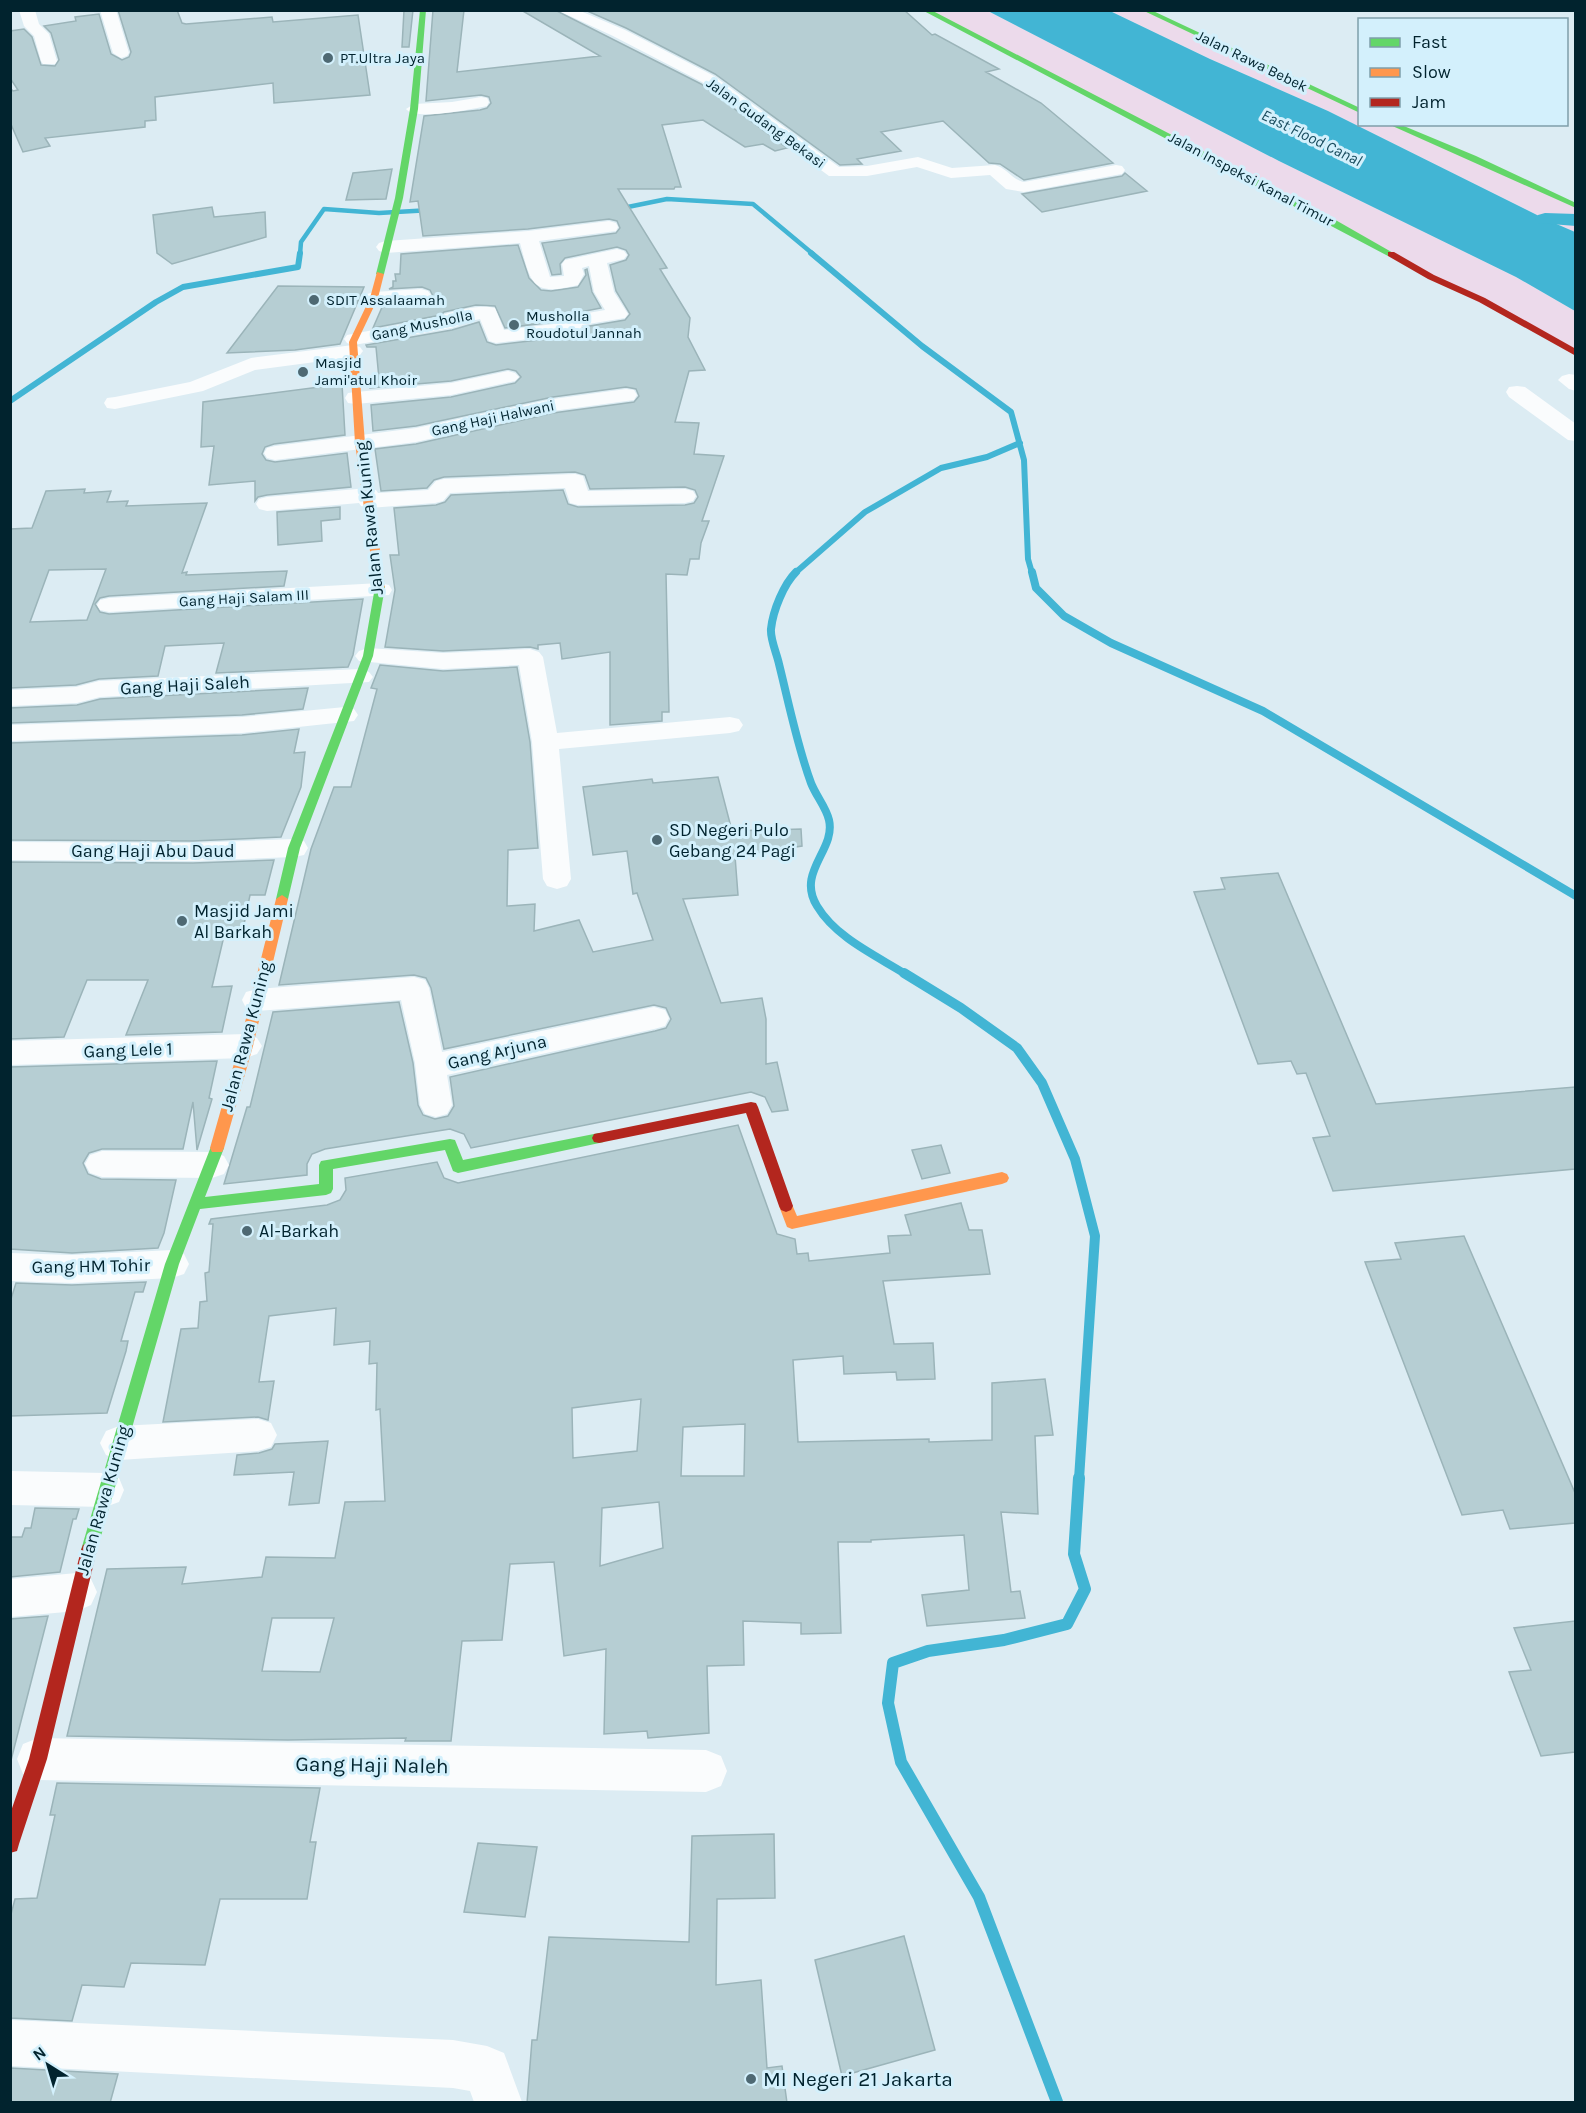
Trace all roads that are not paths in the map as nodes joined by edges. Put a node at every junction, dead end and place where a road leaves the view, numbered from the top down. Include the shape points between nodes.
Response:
1 (27, 10) edge
2 (108, 10) edge
3 (423, 10) edge
4 (564, 10) edge
5 (925, 10) edge
6 (1146, 10) edge
7 (121, 53) dead end
8 (49, 61) dead end
9 (482, 102) dead end
10 (414, 109) junction
11 (1358, 111) edge
12 (1396, 126) edge
13 (1116, 170) dead end
14 (1575, 206) edge
15 (609, 228) dead end
16 (528, 237) junction
17 (386, 247) junction
18 (617, 252) dead end
19 (597, 260) junction
20 (421, 295) dead end
21 (374, 298) junction
22 (353, 345) junction
23 (1575, 352) edge
24 (508, 377) dead end
25 (1517, 392) dead end
26 (626, 395) dead end
27 (356, 398) junction
28 (115, 403) dead end
29 (1575, 435) edge
30 (360, 443) junction
31 (275, 453) dead end
32 (685, 496) dead end
33 (369, 498) junction
34 (267, 504) dead end
35 (380, 590) junction
36 (109, 605) dead end
37 (364, 666) junction
38 (10, 698) edge
39 (345, 715) junction
40 (730, 725) dead end
41 (10, 733) edge
42 (545, 742) junction
43 (294, 848) junction
44 (10, 851) edge
45 (557, 879) dead end
46 (257, 1000) junction
47 (654, 1018) dead end
48 (246, 1046) junction
49 (10, 1053) edge
50 (433, 1065) junction
51 (436, 1105) dead end
52 (102, 1164) dead end
53 (212, 1165) junction
54 (1002, 1178) dead end
55 (197, 1204) junction
56 (172, 1264) junction
57 (10, 1267) edge
58 (258, 1435) dead end
59 (119, 1443) junction
60 (10, 1488) edge
61 (105, 1490) junction
62 (77, 1592) junction
63 (10, 1598) edge
64 (706, 1771) dead end
65 (26, 1778) edge
66 (10, 1844) edge
67 (10, 2043) edge
68 (498, 2103) edge

1 - 8 street via 32,26 41,34
2 - 7 street
3 - 10 street
4 - 13 street, Jalan Gudang Bekasi via 619,33 708,79 835,172 918,162 951,173 995,170 1012,185 1024,187
5 - 23 street, Jalan Inspeksi Kanal Timur
6 - 11 street, Jalan Rawa Bebek
9 - 10 street
10 - 17 street
12 - 14 street
15 - 16 street
16 - 17 street
16 - 19 street via 542,282 571,280 572,264
17 - 21 street
18 - 19 street
19 - 22 street, Gang Musholla via 604,292 618,314 572,321 572,328 496,337 488,312
20 - 21 street
21 - 22 street
22 - 27 street, Jalan Rawa Kuning
22 - 28 street via 251,364 196,387
24 - 27 street via 452,389
25 - 29 street
26 - 30 street, Gang Haji Halwani via 570,402
27 - 30 street, Jalan Rawa Kuning
30 - 31 street, Gang Haji Halwani
30 - 33 street, Jalan Rawa Kuning
32 - 33 street via 578,498 575,481 440,487 435,496 429,497
33 - 34 street
33 - 35 street, Jalan Rawa Kuning
35 - 36 street, Gang Haji Salam III
35 - 37 street, Jalan Rawa Kuning
37 - 38 street, Gang Haji Saleh via 99,688 77,695
37 - 39 street, Jalan Rawa Kuning
37 - 42 street, Gang Haji Saleh via 530,657
39 - 41 street via 242,724
39 - 43 street, Jalan Rawa Kuning
40 - 42 street
42 - 45 street
43 - 44 street, Gang Haji Abu Daud
43 - 46 street, Jalan Rawa Kuning
46 - 48 street, Jalan Rawa Kuning
46 - 50 street, Gang Arjuna via 414,988 428,1059
47 - 50 street, Gang Arjuna
48 - 49 street, Gang Lele 1
48 - 53 street, Jalan Rawa Kuning
50 - 51 street via 429,1072
52 - 53 street
53 - 55 street, Jalan Rawa Kuning
54 - 55 street via 792,1223 751,1107 458,1167 450,1144 326,1165 326,1189
55 - 56 street, Jalan Rawa Kuning
56 - 57 street, Gang HM Tohir via 72,1269
56 - 59 street, Jalan Rawa Kuning
58 - 59 street
59 - 61 street, Jalan Rawa Kuning
60 - 61 street
61 - 62 street, Jalan Rawa Kuning
62 - 63 street
62 - 65 street, Jalan Rawa Kuning
64 - 65 street, Gang Haji Naleh
65 - 66 street, Jalan Rawa Kuning
67 - 68 street via 453,2064 487,2070

